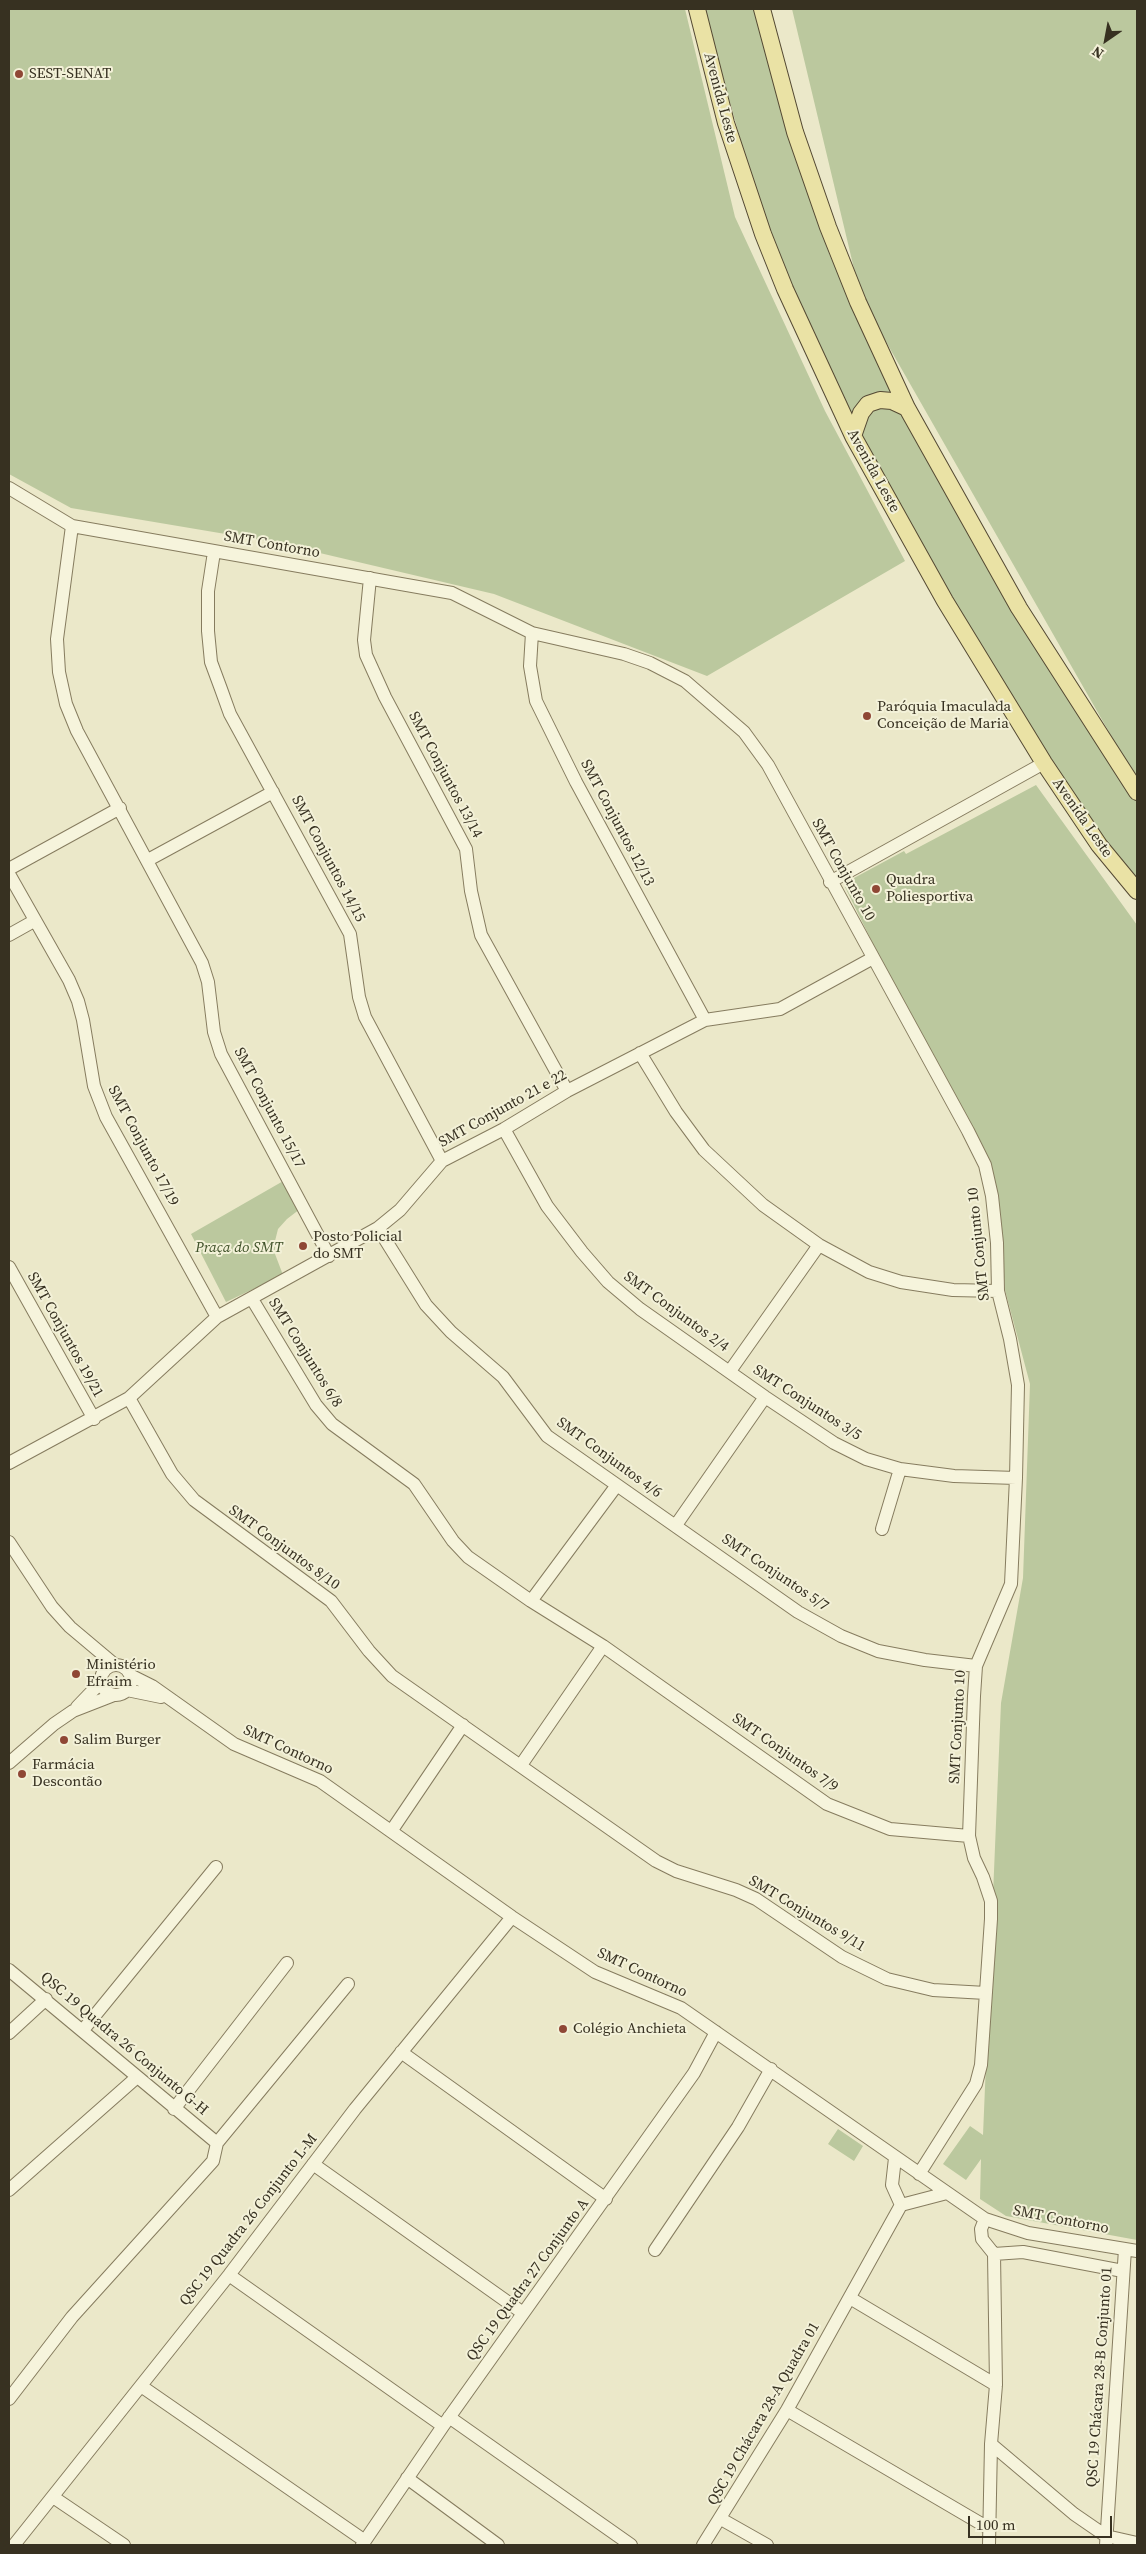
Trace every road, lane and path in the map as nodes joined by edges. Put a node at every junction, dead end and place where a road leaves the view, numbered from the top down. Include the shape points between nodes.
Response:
1 (697, 9) edge
2 (762, 9) edge
3 (908, 408) junction
4 (853, 436) junction
5 (9, 488) edge
6 (72, 526) junction
7 (214, 552) junction
8 (370, 578) junction
9 (532, 633) junction
10 (1044, 763) junction
11 (273, 792) junction
12 (1137, 792) edge
13 (120, 808) junction
14 (148, 860) junction
15 (9, 869) edge
16 (9, 874) edge
17 (830, 882) junction
18 (1137, 891) edge
19 (34, 921) junction
20 (9, 935) edge
21 (873, 958) junction
22 (705, 1020) junction
23 (640, 1052) junction
24 (567, 1091) junction
25 (504, 1129) junction
26 (442, 1161) junction
27 (378, 1228) junction
28 (819, 1245) junction
29 (329, 1256) junction
30 (9, 1267) edge
31 (998, 1292) junction
32 (252, 1299) junction
33 (217, 1318) junction
34 (730, 1371) junction
35 (765, 1397) junction
36 (129, 1398) junction
37 (94, 1419) junction
38 (9, 1462) edge
39 (900, 1469) junction
40 (1016, 1478) junction
41 (616, 1485) junction
42 (676, 1525) junction
43 (882, 1529) dead end
44 (9, 1542) edge
45 (531, 1601) junction
46 (603, 1646) junction
47 (976, 1666) junction
48 (106, 1672) junction
49 (130, 1674) junction
50 (127, 1690) junction
51 (114, 1695) junction
52 (173, 1702) junction
53 (74, 1711) junction
54 (463, 1725) junction
55 (9, 1763) edge
56 (521, 1765) junction
57 (392, 1830) junction
58 (968, 1836) junction
59 (216, 1867) dead end
60 (512, 1917) junction
61 (287, 1963) dead end
62 (9, 1970) edge
63 (348, 1984) dead end
64 (986, 1993) junction
65 (46, 1999) junction
66 (84, 2030) junction
67 (716, 2032) junction
68 (9, 2033) edge
69 (401, 2052) junction
70 (771, 2069) junction
71 (136, 2078) junction
72 (174, 2108) junction
73 (217, 2143) junction
74 (895, 2158) junction
75 (313, 2164) junction
76 (919, 2174) junction
77 (9, 2190) edge
78 (947, 2193) junction
79 (606, 2199) junction
80 (900, 2205) junction
81 (985, 2218) junction
82 (1028, 2233) junction
83 (656, 2250) dead end
84 (1131, 2250) edge
85 (1023, 2252) junction
86 (994, 2254) junction
87 (1123, 2271) junction
88 (229, 2275) junction
89 (850, 2298) junction
90 (523, 2313) junction
91 (996, 2384) junction
92 (141, 2386) junction
93 (9, 2399) edge
94 (787, 2410) junction
95 (446, 2422) junction
96 (991, 2444) junction
97 (407, 2478) junction
98 (53, 2497) junction
99 (721, 2518) junction
100 (990, 2528) junction
101 (1106, 2541) edge
102 (364, 2543) edge
103 (1137, 2543) edge
104 (14, 2545) edge
105 (124, 2545) edge
106 (498, 2545) edge
107 (631, 2545) edge
108 (703, 2545) edge
109 (767, 2545) edge
110 (989, 2545) edge

1 - 4 main road, Avenida Leste via 726,123 763,234
2 - 3 main road via 795,132 828,227 858,302
3 - 4 main road via 892,401 868,404 861,413
3 - 12 main road via 1019,608
4 - 10 main road, Avenida Leste via 945,601
5 - 6 street, SMT Contorno
6 - 7 street, SMT Contorno
6 - 13 street, SMT Conjunto 15/17 via 56,639 59,672 66,704 77,731
7 - 8 street, SMT Contorno
7 - 11 street, SMT Conjuntos 14/15 via 208,591 211,662 230,714
8 - 9 street, SMT Contorno via 452,592
8 - 24 street, SMT Conjuntos 13/14 via 364,640 366,655 466,849 481,936
9 - 17 street, SMT Conjunto 10 via 650,663 685,681 716,705 744,732 768,765
9 - 22 street, SMT Conjuntos 12/13 via 530,666 536,701 559,750
10 - 17 street
10 - 18 main road, Avenida Leste via 1099,845
11 - 14 street
11 - 26 street, SMT Conjuntos 14/15 via 350,934 365,1018
13 - 14 street, SMT Conjunto 15/17
13 - 15 street
14 - 29 street, SMT Conjunto 15/17 via 202,963 221,1054
16 - 19 street, SMT Conjunto 17/19
17 - 21 street, SMT Conjunto 10
19 - 20 street
19 - 33 street, SMT Conjunto 17/19 via 78,1001 94,1086 106,1117
21 - 22 street, SMT Conjunto 21 e 22 via 780,1009
21 - 31 street, SMT Conjunto 10 via 985,1165 997,1243
22 - 23 street, SMT Conjunto 21 e 22
23 - 24 street, SMT Conjunto 21 e 22
23 - 28 street via 676,1112 704,1150 764,1205
24 - 25 street, SMT Conjunto 21 e 22
25 - 26 street, SMT Conjunto 21 e 22
25 - 34 street, SMT Conjuntos 2/4 via 546,1206 608,1282 640,1309
26 - 27 street, SMT Conjunto 21 e 22 via 400,1210
27 - 29 street, SMT Conjunto 21 e 22
27 - 41 street, SMT Conjuntos 4/6 via 438,1320 503,1376 547,1436
28 - 31 street via 869,1272 901,1282 952,1290
28 - 34 street
29 - 32 street, SMT Conjunto 21 e 22
30 - 37 street, SMT Conjuntos 19/21
31 - 40 street, SMT Conjunto 10 via 1018,1385
32 - 33 street, SMT Conjunto 21 e 22
32 - 45 street, SMT Conjuntos 6/8 via 316,1405 332,1424 414,1484 453,1541 468,1557
33 - 36 street, SMT Conjunto 21 e 22
34 - 35 street, SMT Conjuntos 3/5
35 - 39 street, SMT Conjuntos 3/5 via 834,1442 866,1459
35 - 42 street
36 - 37 street, SMT Conjunto 21 e 22
36 - 54 street, SMT Conjuntos 8/10 via 172,1474 194,1500 331,1601 386,1671
37 - 38 street, SMT Conjunto 21 e 22
39 - 40 street, SMT Conjuntos 3/5 via 954,1476
39 - 43 street
40 - 47 street, SMT Conjunto 10 via 1011,1584
41 - 42 street, SMT Conjuntos 4/6
41 - 45 street
42 - 47 street, SMT Conjuntos 5/7 via 798,1612 842,1636 878,1651
44 - 48 street via 52,1608 89,1644
45 - 46 street, SMT Conjuntos 6/8
46 - 56 street
46 - 58 street, SMT Conjuntos 7/9 via 828,1804 890,1829
47 - 58 street, SMT Conjunto 10
48 - 49 street via 125,1667
48 - 51 street via 105,1690
48 - 53 street
49 - 50 street
49 - 52 street, SMT Contorno
50 - 51 street
50 - 52 street, SMT Contorno
51 - 53 street
52 - 57 street, SMT Contorno via 234,1744 320,1781
53 - 55 street
54 - 56 street, SMT Conjuntos 8/10
54 - 57 street
56 - 64 street, SMT Conjuntos 9/11 via 656,1861 676,1872 756,1899 842,1957 887,1979 933,1990
57 - 60 street, SMT Contorno
58 - 64 street, SMT Conjunto 10 via 991,1901
59 - 66 street
60 - 67 street, SMT Contorno via 596,1972 669,2001
60 - 69 street, QSC 19 Quadra 26 Conjunto L-M
61 - 72 street
62 - 65 street, QSC 19 Quadra 26 Conjunto G-H
63 - 73 street
64 - 76 street, SMT Conjunto 10 via 980,2074
65 - 66 street, QSC 19 Quadra 26 Conjunto G-H
65 - 68 street
66 - 71 street, QSC 19 Quadra 26 Conjunto G-H
67 - 70 street, SMT Contorno
67 - 79 street, QSC 19 Quadra 27 Conjunto A via 694,2073
69 - 75 street, QSC 19 Quadra 26 Conjunto L-M
69 - 79 street
70 - 74 street, SMT Contorno
70 - 83 street via 738,2127
71 - 72 street, QSC 19 Quadra 26 Conjunto G-H
71 - 77 street
72 - 73 street, QSC 19 Quadra 26 Conjunto G-H
73 - 93 street via 213,2161 72,2317
74 - 76 street, SMT Contorno
74 - 80 street via 892,2185
75 - 88 street, QSC 19 Quadra 26 Conjunto L-M
75 - 90 street
76 - 78 street, SMT Contorno
78 - 80 street
78 - 81 street, SMT Contorno
79 - 90 street, QSC 19 Quadra 27 Conjunto A
80 - 89 street, QSC 19 Chácara 28-A Quadra 01
81 - 82 street, SMT Contorno
81 - 86 street via 982,2240
82 - 84 street, SMT Contorno
82 - 85 street
84 - 87 street, QSC 19 Chácara 28-B Conjunto 01
85 - 86 street
85 - 87 street
86 - 91 street
87 - 101 street, QSC 19 Chácara 28-B Conjunto 01
88 - 92 street, QSC 19 Quadra 26 Conjunto L-M
88 - 95 street
89 - 91 street
89 - 94 street, QSC 19 Chácara 28-A Quadra 01
90 - 95 street, QSC 19 Quadra 27 Conjunto A
91 - 96 street
92 - 98 street, QSC 19 Quadra 26 Conjunto L-M
92 - 102 street
94 - 99 street, QSC 19 Chácara 28-A Quadra 01
94 - 100 street
95 - 97 street, QSC 19 Quadra 27 Conjunto A
95 - 107 street
96 - 100 street
96 - 101 street
97 - 102 street, QSC 19 Quadra 27 Conjunto A
97 - 106 street
98 - 104 street, QSC 19 Quadra 26 Conjunto L-M
98 - 105 street
99 - 108 street, QSC 19 Chácara 28-A Quadra 01
99 - 109 street
100 - 110 street
101 - 103 street

